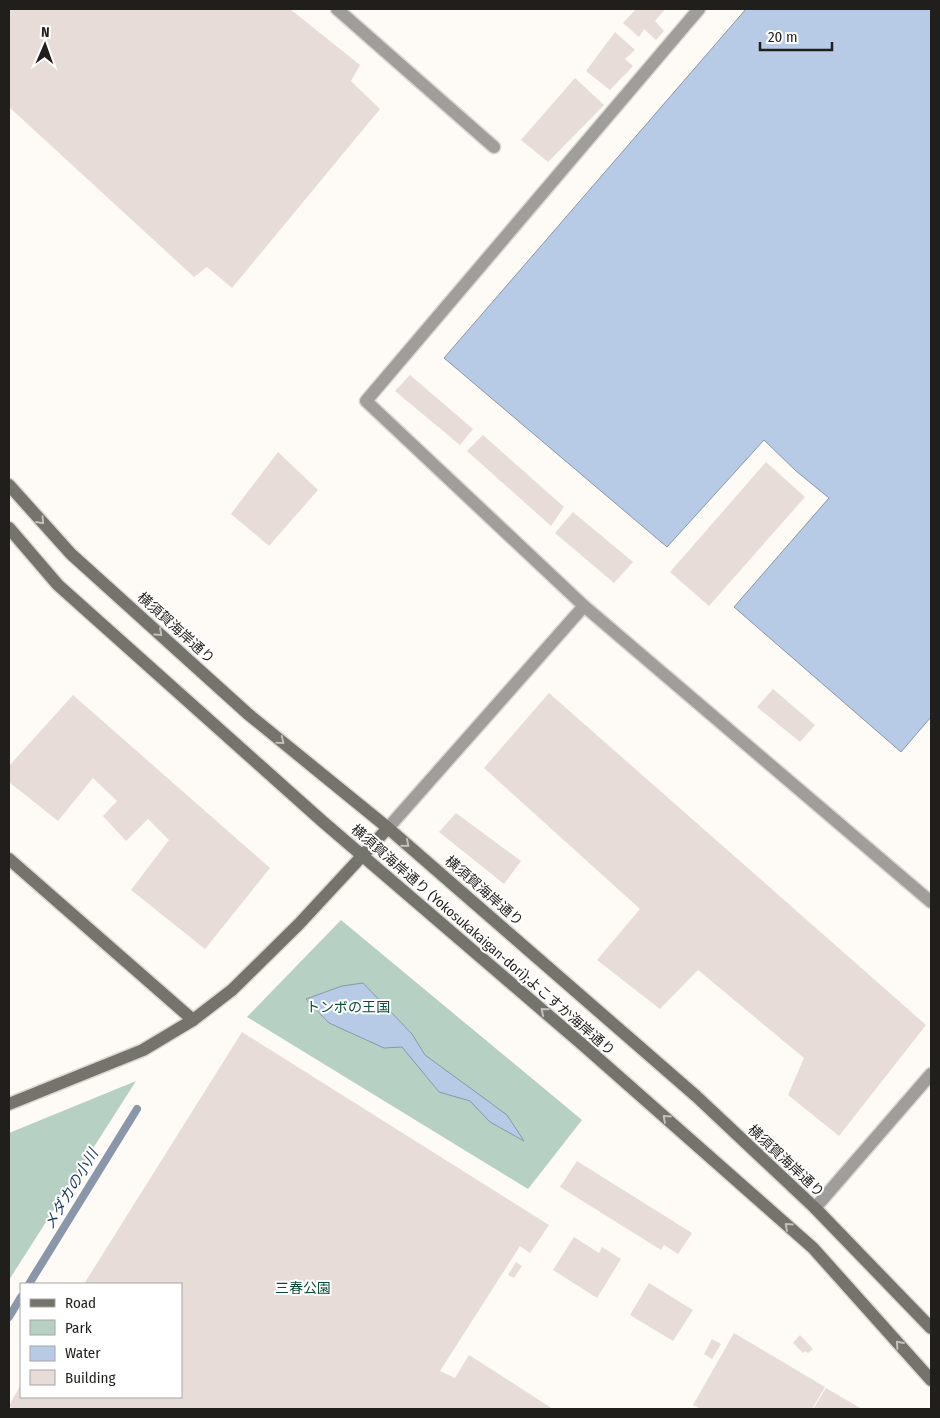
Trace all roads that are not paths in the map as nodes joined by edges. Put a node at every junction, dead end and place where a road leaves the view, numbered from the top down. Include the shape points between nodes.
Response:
1 (337, 9) edge
2 (699, 9) edge
3 (494, 147) dead end
4 (9, 485) edge
5 (9, 528) edge
6 (584, 606) junction
7 (388, 828) junction
8 (362, 856) junction
9 (9, 859) edge
10 (931, 902) edge
11 (193, 1020) junction
12 (931, 1074) edge
13 (9, 1104) edge
14 (815, 1208) junction
15 (931, 1328) edge
16 (931, 1380) edge

1 - 3 street
2 - 6 street via 366,402
4 -> 7 street, 横須賀海岸通り via 71,554 240,707
5 - 8 street, 横須賀海岸通り (Yokosukakaigan-dori);よこすか海岸通り via 58,585
6 - 7 street
6 - 10 street
7 - 8 street
7 -> 14 street, 横須賀海岸通り via 681,1083
8 - 11 street via 232,990
16 -> 8 street, 横須賀海岸通り (Yokosukakaigan-dori);よこすか海岸通り via 813,1248
9 - 11 street
11 - 13 street via 143,1050
12 - 14 street
14 - 15 street, 横須賀海岸通り

